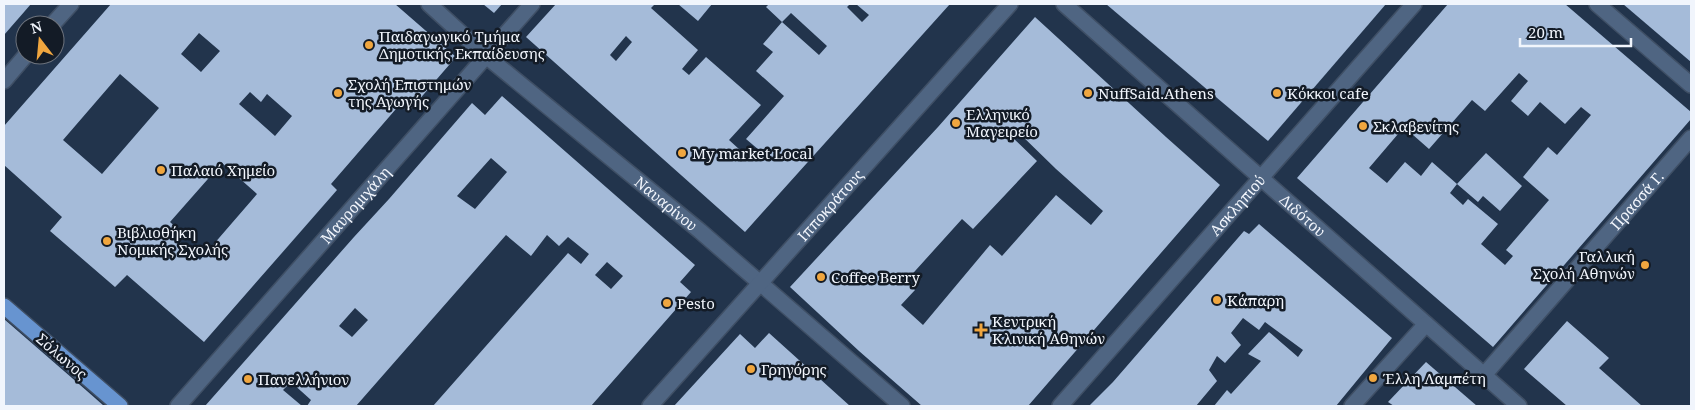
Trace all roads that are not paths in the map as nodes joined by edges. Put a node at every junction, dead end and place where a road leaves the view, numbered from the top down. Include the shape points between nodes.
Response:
1 (71, 4) edge
2 (429, 4) edge
3 (532, 4) edge
4 (1010, 4) edge
5 (1064, 4) edge
6 (1414, 4) edge
7 (1597, 4) edge
8 (61, 15) edge
9 (486, 56) junction
10 (18, 65) edge
11 (4, 81) edge
12 (1691, 85) edge
13 (1691, 138) edge
14 (1262, 179) junction
15 (760, 283) junction
16 (4, 306) edge
17 (1426, 324) junction
18 (1484, 376) junction
19 (120, 406) edge
20 (178, 406) edge
21 (650, 406) edge
22 (902, 406) edge
23 (1060, 406) edge
24 (1352, 406) edge
25 (1519, 406) edge

1 - 8 street
2 - 9 street, Ναυαρίνου
3 - 9 street, Μαυρομιχάλη
4 - 15 street, Ιπποκράτους
5 - 14 street, Διδότου
6 - 14 street, Ασκληπιού
7 - 12 street
9 - 15 street, Ναυαρίνου
9 - 20 street, Μαυρομιχάλη
10 - 11 street
13 - 18 street, Πρασσά Γ.
14 - 17 street, Διδότου
14 - 23 street, Ασκληπιού
15 - 21 street, Ιπποκράτους
15 - 22 street, Ναυαρίνου
16 - 19 main road, Σόλωνος
17 - 18 street, Διδότου
17 - 24 street
18 - 25 street, Διδότου

